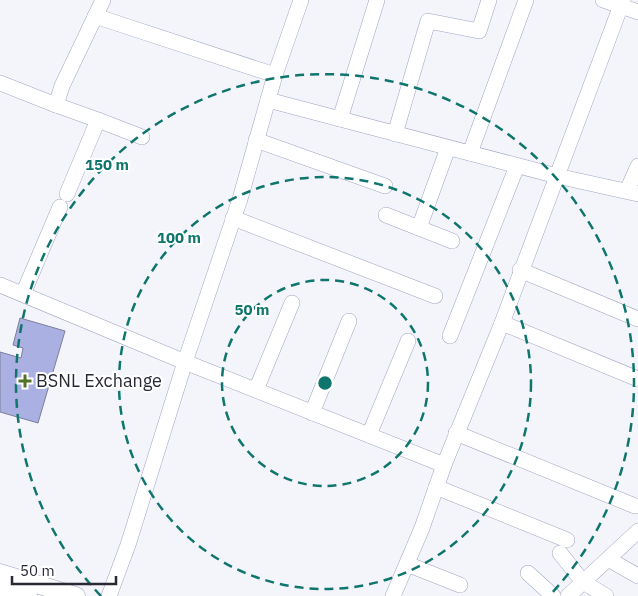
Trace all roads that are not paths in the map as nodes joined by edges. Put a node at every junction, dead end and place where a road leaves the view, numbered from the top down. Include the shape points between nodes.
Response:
1 (103, 0) edge
2 (301, 0) edge
3 (377, 0) edge
4 (489, 0) edge
5 (526, 0) edge
6 (603, 0) edge
7 (621, 4) edge
8 (638, 12) edge
9 (95, 16) junction
10 (275, 76) junction
11 (0, 83) edge
12 (268, 100) junction
13 (56, 105) junction
14 (340, 119) junction
15 (98, 120) junction
16 (395, 134) junction
17 (142, 137) dead end
18 (256, 140) junction
19 (448, 148) junction
20 (470, 153) junction
21 (517, 166) junction
22 (638, 166) edge
23 (557, 176) junction
24 (385, 186) dead end
25 (633, 192) edge
26 (386, 215) dead end
27 (233, 218) junction
28 (419, 228) junction
29 (452, 241) dead end
30 (520, 270) junction
31 (0, 285) edge
32 (23, 294) junction
33 (435, 296) dead end
34 (292, 303) dead end
35 (638, 318) edge
36 (349, 321) dead end
37 (502, 323) junction
38 (450, 336) dead end
39 (408, 341) dead end
40 (185, 362) junction
41 (638, 379) edge
42 (256, 390) junction
43 (312, 413) junction
44 (456, 433) junction
45 (369, 435) junction
46 (444, 465) junction
47 (436, 487) junction
48 (635, 506) dead end
49 (638, 531) edge
50 (608, 559) junction
51 (407, 564) junction
52 (0, 573) edge
53 (528, 573) dead end
54 (638, 576) edge
55 (583, 582) junction
56 (460, 584) dead end
57 (0, 588) edge
58 (28, 596) edge
59 (76, 596) edge
60 (109, 596) edge
61 (393, 596) edge
62 (554, 596) edge
63 (568, 596) edge
64 (606, 596) edge

1 - 9 street
2 - 10 street
3 - 14 street
4 - 16 street via 479,31 428,21
5 - 20 street
6 - 7 street
7 - 8 street
7 - 23 street
9 - 10 street
9 - 13 street
10 - 12 street
11 - 13 street
12 - 14 street
12 - 18 street
13 - 15 street
14 - 16 street
15 - 17 street
15 - 32 street
16 - 19 street
18 - 24 street
18 - 27 street
19 - 20 street
19 - 28 street
20 - 21 street
21 - 23 street
21 - 38 street
22 - 25 street
23 - 25 street
23 - 30 street
26 - 28 street
27 - 33 street
27 - 40 street
28 - 29 street
30 - 35 street
30 - 37 street
31 - 32 street
32 - 40 street
34 - 42 street
36 - 43 street
37 - 41 street
37 - 44 street
39 - 45 street
40 - 42 street
40 - 60 street
42 - 43 street
43 - 45 street
44 - 46 street
44 - 48 street
45 - 46 street
46 - 47 street
47 - 51 street
47 - 55 street via 563,547
49 - 50 street
50 - 54 street
50 - 55 street
51 - 56 street
51 - 61 street
52 - 59 street
53 - 62 street
55 - 63 street
55 - 64 street
57 - 58 street

